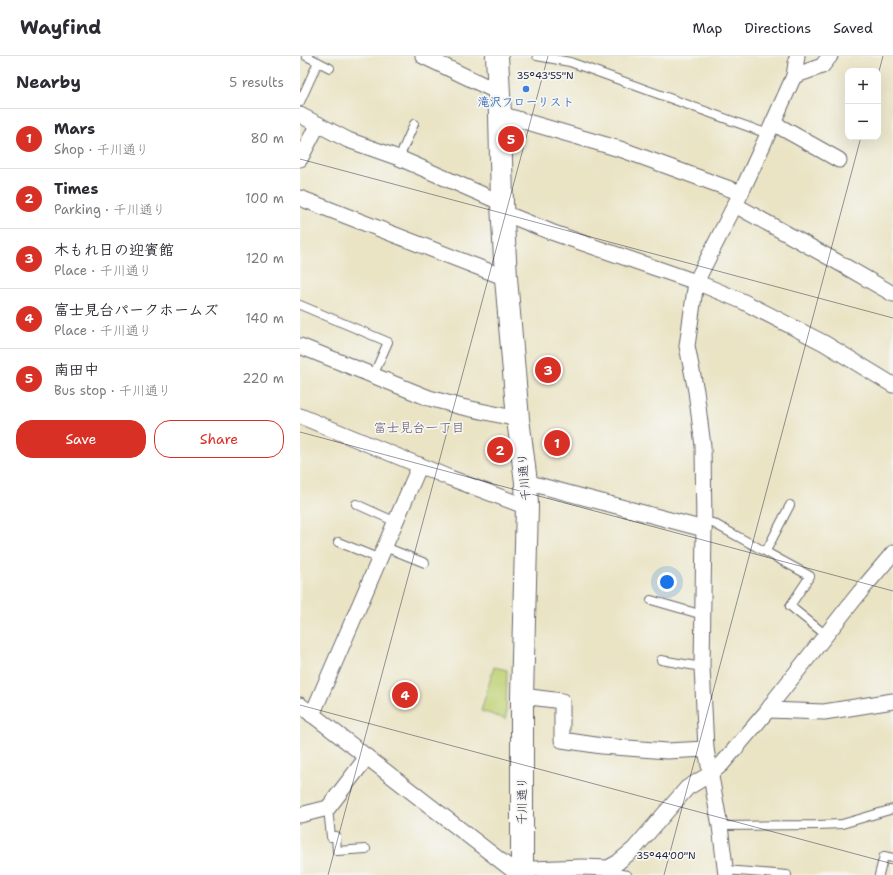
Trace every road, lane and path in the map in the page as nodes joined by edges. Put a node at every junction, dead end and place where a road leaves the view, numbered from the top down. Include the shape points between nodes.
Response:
1 (306, 56) edge
2 (423, 56) edge
3 (497, 56) edge
4 (537, 56) edge
5 (797, 56) edge
6 (830, 56) edge
7 (318, 62) junction
8 (330, 68) dead end
9 (794, 76) junction
10 (498, 92) junction
11 (300, 102) edge
12 (500, 114) junction
13 (300, 115) edge
14 (318, 124) junction
15 (414, 124) dead end
16 (771, 128) junction
17 (399, 158) junction
18 (300, 159) edge
19 (839, 160) dead end
20 (300, 198) edge
21 (738, 199) junction
22 (502, 209) junction
23 (506, 278) junction
24 (696, 282) junction
25 (893, 294) edge
26 (300, 305) edge
27 (300, 346) edge
28 (373, 376) junction
29 (893, 385) edge
30 (300, 416) edge
31 (518, 419) junction
32 (420, 465) junction
33 (526, 482) junction
34 (356, 504) dead end
35 (790, 505) dead end
36 (527, 507) junction
37 (396, 522) junction
38 (704, 526) junction
39 (338, 542) dead end
40 (766, 551) junction
41 (383, 553) junction
42 (893, 553) edge
43 (425, 563) dead end
44 (651, 600) dead end
45 (703, 615) junction
46 (826, 634) junction
47 (661, 660) dead end
48 (702, 667) junction
49 (522, 696) junction
50 (893, 701) edge
51 (300, 705) edge
52 (768, 710) junction
53 (312, 715) junction
54 (706, 749) junction
55 (367, 757) junction
56 (710, 774) junction
57 (328, 808) junction
58 (893, 809) edge
59 (300, 815) edge
60 (720, 826) junction
61 (366, 849) dead end
62 (893, 858) edge
63 (608, 868) junction
64 (726, 872) edge
65 (519, 875) edge
66 (522, 875) edge
67 (526, 875) edge
68 (627, 875) edge
69 (787, 875) edge
70 (879, 875) edge

1 - 7 lane
2 - 10 street
3 - 10 main road, 千川通り
4 - 16 lane via 570,62
5 - 9 street
6 - 9 street via 822,66
7 - 8 lane
7 - 11 lane
9 - 16 street
10 - 12 main road, 千川通り
12 - 21 street via 623,150
12 - 22 main road, 千川通り
13 - 14 street
14 - 17 street via 348,140
14 - 18 street
15 - 17 lane
16 - 19 street
16 - 21 street
17 - 22 street
20 - 23 street
21 - 24 street
21 - 25 street
22 - 23 main road, 千川通り
22 - 24 street via 514,217 551,232
23 - 31 main road, 千川通り
24 - 29 street via 790,325
24 - 38 street via 687,346 703,446
26 - 28 lane via 388,342
27 - 28 street
28 - 31 street via 429,398
30 - 32 street
31 - 33 main road, 千川通り
32 - 36 street
32 - 37 street
33 - 36 main road, 千川通り
33 - 38 street
34 - 37 lane
35 - 40 lane
36 - 49 main road, 千川通り
37 - 41 street
38 - 40 lane via 713,523
38 - 45 street
39 - 41 lane
40 - 46 lane via 810,576 790,606
41 - 43 lane
41 - 53 street
42 - 46 street
44 - 45 lane
45 - 48 street
46 - 52 street
47 - 48 lane
48 - 54 street
49 - 54 street via 562,701 562,740 667,751
49 - 66 main road, 千川通り
50 - 52 street via 824,712
51 - 53 street
52 - 56 street via 722,764
53 - 55 street
54 - 56 street
55 - 57 street
55 - 65 street
56 - 60 street
56 - 63 street via 687,788 634,849
57 - 59 street
57 - 61 lane via 330,837 336,836 337,851
58 - 60 lane via 842,824
60 - 64 street
62 - 70 lane via 884,856
63 - 67 street via 533,869
63 - 68 lane via 615,873
64 - 69 lane

